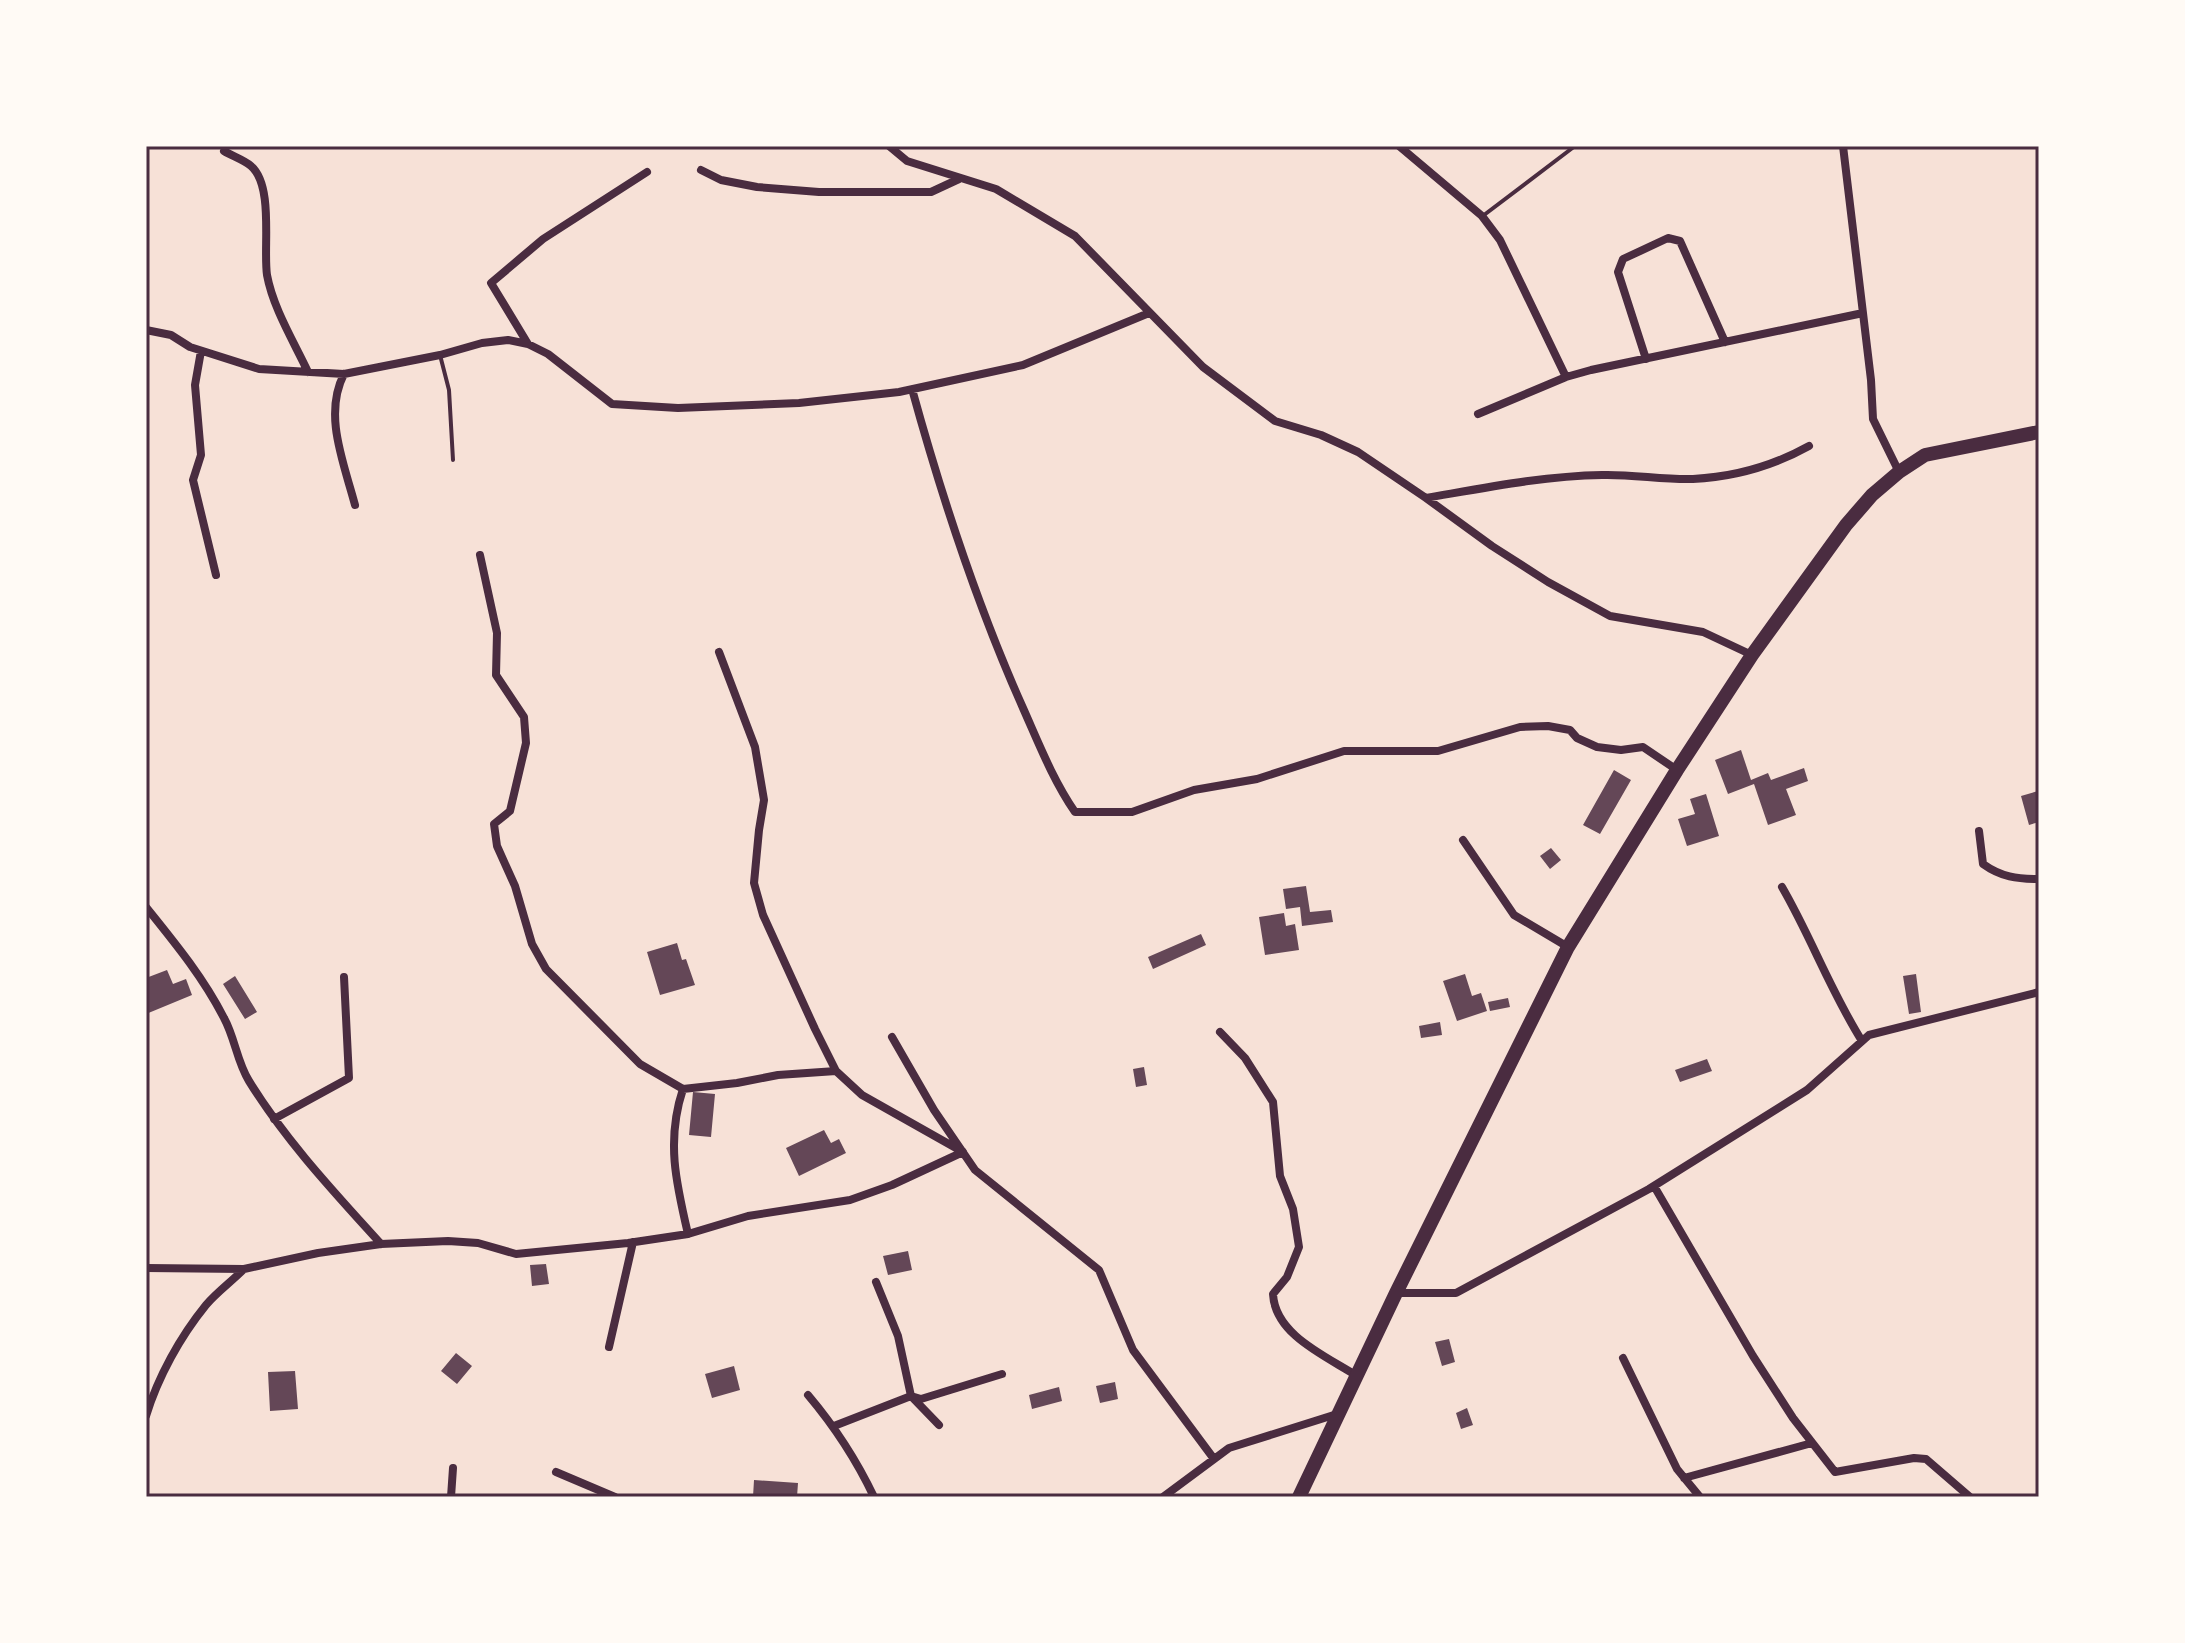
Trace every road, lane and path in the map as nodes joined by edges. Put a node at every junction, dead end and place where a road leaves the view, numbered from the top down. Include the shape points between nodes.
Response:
1 (889, 146) edge
2 (1399, 146) edge
3 (1575, 146) edge
4 (1843, 146) edge
5 (224, 151) dead end
6 (701, 170) dead end
7 (647, 172) dead end
8 (960, 179) junction
9 (1482, 216) junction
10 (1149, 313) junction
11 (1863, 313) junction
12 (146, 330) edge
13 (1725, 342) junction
14 (528, 344) junction
15 (201, 351) junction
16 (440, 355) junction
17 (1646, 359) junction
18 (308, 372) junction
19 (344, 374) junction
20 (1566, 377) junction
21 (912, 389) junction
22 (1478, 414) dead end
23 (2039, 432) edge
24 (1809, 446) dead end
25 (453, 460) dead end
26 (1899, 472) junction
27 (1426, 498) junction
28 (355, 505) dead end
29 (480, 555) dead end
30 (216, 575) dead end
31 (719, 652) dead end
32 (1752, 655) junction
33 (1677, 770) junction
34 (1979, 831) dead end
35 (1463, 840) dead end
36 (2039, 879) edge
37 (1782, 887) dead end
38 (146, 907) edge
39 (1568, 947) junction
40 (344, 977) dead end
41 (2039, 992) edge
42 (1220, 1032) dead end
43 (892, 1037) dead end
44 (1862, 1041) junction
45 (836, 1071) junction
46 (683, 1089) junction
47 (274, 1119) junction
48 (963, 1152) junction
49 (1654, 1186) junction
50 (688, 1234) junction
51 (633, 1242) junction
52 (381, 1244) junction
53 (146, 1268) edge
54 (244, 1269) junction
55 (876, 1282) dead end
56 (1396, 1293) junction
57 (609, 1347) dead end
58 (1623, 1358) dead end
59 (1002, 1374) dead end
60 (1357, 1376) junction
61 (808, 1395) dead end
62 (911, 1396) junction
63 (1339, 1414) junction
64 (146, 1416) edge
65 (939, 1425) dead end
66 (834, 1426) junction
67 (1812, 1443) junction
68 (1214, 1459) junction
69 (453, 1468) dead end
70 (556, 1472) dead end
71 (1684, 1478) junction
72 (451, 1497) edge
73 (615, 1497) edge
74 (874, 1497) edge
75 (1163, 1497) edge
76 (1299, 1497) edge
77 (1700, 1497) edge
78 (1970, 1497) edge

1 - 8 street via 907,161
2 - 9 street
3 - 9 lane
4 - 11 street
5 - 18 street via 253,167 260,182 267,274
6 - 8 street via 757,187 819,192 931,192
7 - 14 street via 543,239 491,283
8 - 10 street via 996,189 1075,236
9 - 20 street via 1500,240
10 - 21 street via 1023,365
10 - 27 street via 1203,367 1275,421 1358,452
11 - 13 street
11 - 26 street via 1873,419
12 - 15 street via 171,335
13 - 17 street
13 - 17 street via 1680,241 1668,238 1623,259 1618,272
14 - 16 street via 482,343
14 - 21 street via 612,404 678,408 799,403
15 - 18 street via 259,369
15 - 30 street via 195,385 201,455 193,480
16 - 19 street
16 - 25 lane via 449,390
17 - 20 street
18 - 19 street
19 - 28 street via 336,390 336,433
20 - 22 street
21 - 33 street via 952,527 997,649 1058,788 1075,812 1132,812 1344,751 1438,751 1520,727 1570,730 1597,747 1643,747
23 - 26 main road via 1925,455
24 - 27 street via 1736,475 1601,475
26 - 32 main road via 1846,525
27 - 32 street via 1548,582 1610,616 1703,632
29 - 46 street via 497,633 496,675 524,717 526,743 510,811 494,824 532,944 546,969 640,1064
31 - 45 street via 755,747 764,800 754,883 763,915
32 - 33 main road
33 - 39 main road
34 - 36 street via 1983,864 1998,875
35 - 39 street via 1514,915
37 - 44 street
38 - 47 street via 199,973 226,1021 246,1077
39 - 56 main road
40 - 47 street via 349,1078
41 - 44 street
42 - 60 street via 1245,1058 1273,1102 1280,1176 1293,1209 1299,1247 1287,1277 1273,1294 1274,1306 1294,1336
43 - 48 street
44 - 49 street via 1807,1090
45 - 46 street
45 - 48 street via 862,1095
46 - 50 street via 672,1140
47 - 52 street
48 - 50 street via 850,1200 748,1216
48 - 68 street via 975,1170 1099,1270 1133,1350
49 - 56 street via 1456,1293
49 - 67 street via 1753,1356
50 - 51 street
51 - 52 street via 516,1254 478,1243
51 - 57 street
52 - 54 street
53 - 54 street
54 - 64 street via 206,1305 154,1391
55 - 62 street via 898,1336
56 - 60 main road
58 - 71 street
59 - 62 street via 921,1399
60 - 63 main road
61 - 66 street
62 - 65 street
62 - 66 street
63 - 68 street via 1229,1448
63 - 76 main road
66 - 74 street
67 - 71 street
67 - 78 street via 1835,1472 1926,1459
68 - 75 street
69 - 72 street
70 - 73 street
71 - 77 street

